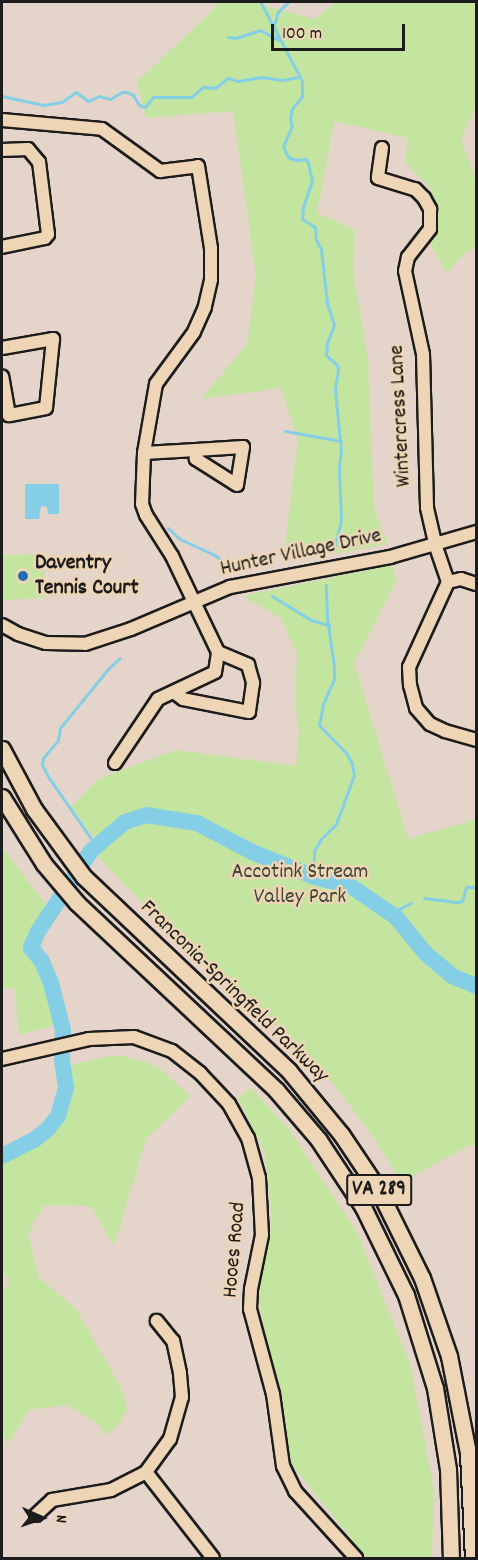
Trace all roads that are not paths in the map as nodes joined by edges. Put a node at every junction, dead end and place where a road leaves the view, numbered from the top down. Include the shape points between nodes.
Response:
1 (2, 120) edge
2 (382, 148) dead end
3 (2, 150) edge
4 (2, 247) edge
5 (2, 348) edge
6 (2, 377) edge
7 (196, 450) dead end
8 (144, 453) junction
9 (477, 532) edge
10 (435, 544) junction
11 (448, 582) junction
12 (477, 584) edge
13 (192, 601) junction
14 (2, 625) edge
15 (218, 652) junction
16 (175, 693) junction
17 (477, 740) edge
18 (2, 749) edge
19 (115, 763) dead end
20 (2, 797) edge
21 (2, 1059) edge
22 (157, 1321) dead end
23 (146, 1472) junction
24 (36, 1515) dead end
25 (213, 1558) edge
26 (356, 1558) edge
27 (451, 1558) edge
28 (473, 1558) edge

1 - 8 street via 102,129 160,171 198,166 211,248 209,293 194,332 156,384
2 - 10 street, Wintercress Lane via 378,178 415,189 430,209 430,229 408,257 405,271 423,354 427,508
3 - 4 street via 28,149 39,162 48,234 45,238
5 - 6 street via 53,339 46,408 9,415
7 - 8 street
8 - 13 street via 141,486 146,515 172,556
9 - 10 street, Hunter Village Drive
10 - 11 street
10 - 13 street, Hunter Village Drive via 390,557 230,587
11 - 12 street via 461,579
11 - 17 street via 409,667 410,684 416,708 430,724
13 - 14 street, Hunter Village Drive via 131,629 85,644 46,644
13 - 15 street
15 - 16 street via 215,672
15 - 16 street via 248,665 253,683 249,712 183,699
16 - 19 street via 158,699
18 - 28 main road, Franconia-Springfield Parkway / VA 289 via 50,835 84,877 300,1083 360,1161 394,1218 435,1309 457,1389 470,1470
20 - 27 main road, Franconia-Springfield Parkway / VA 289 via 61,885 282,1096 332,1159 371,1221 406,1295 435,1388 448,1469
21 - 26 street, Hooes Road via 89,1039 145,1039 164,1046 200,1073 236,1115 254,1156 262,1200 262,1235 250,1309 273,1394 280,1457 295,1491
22 - 23 street via 173,1341 182,1397 170,1439
23 - 24 street via 111,1490 52,1500
23 - 25 street

